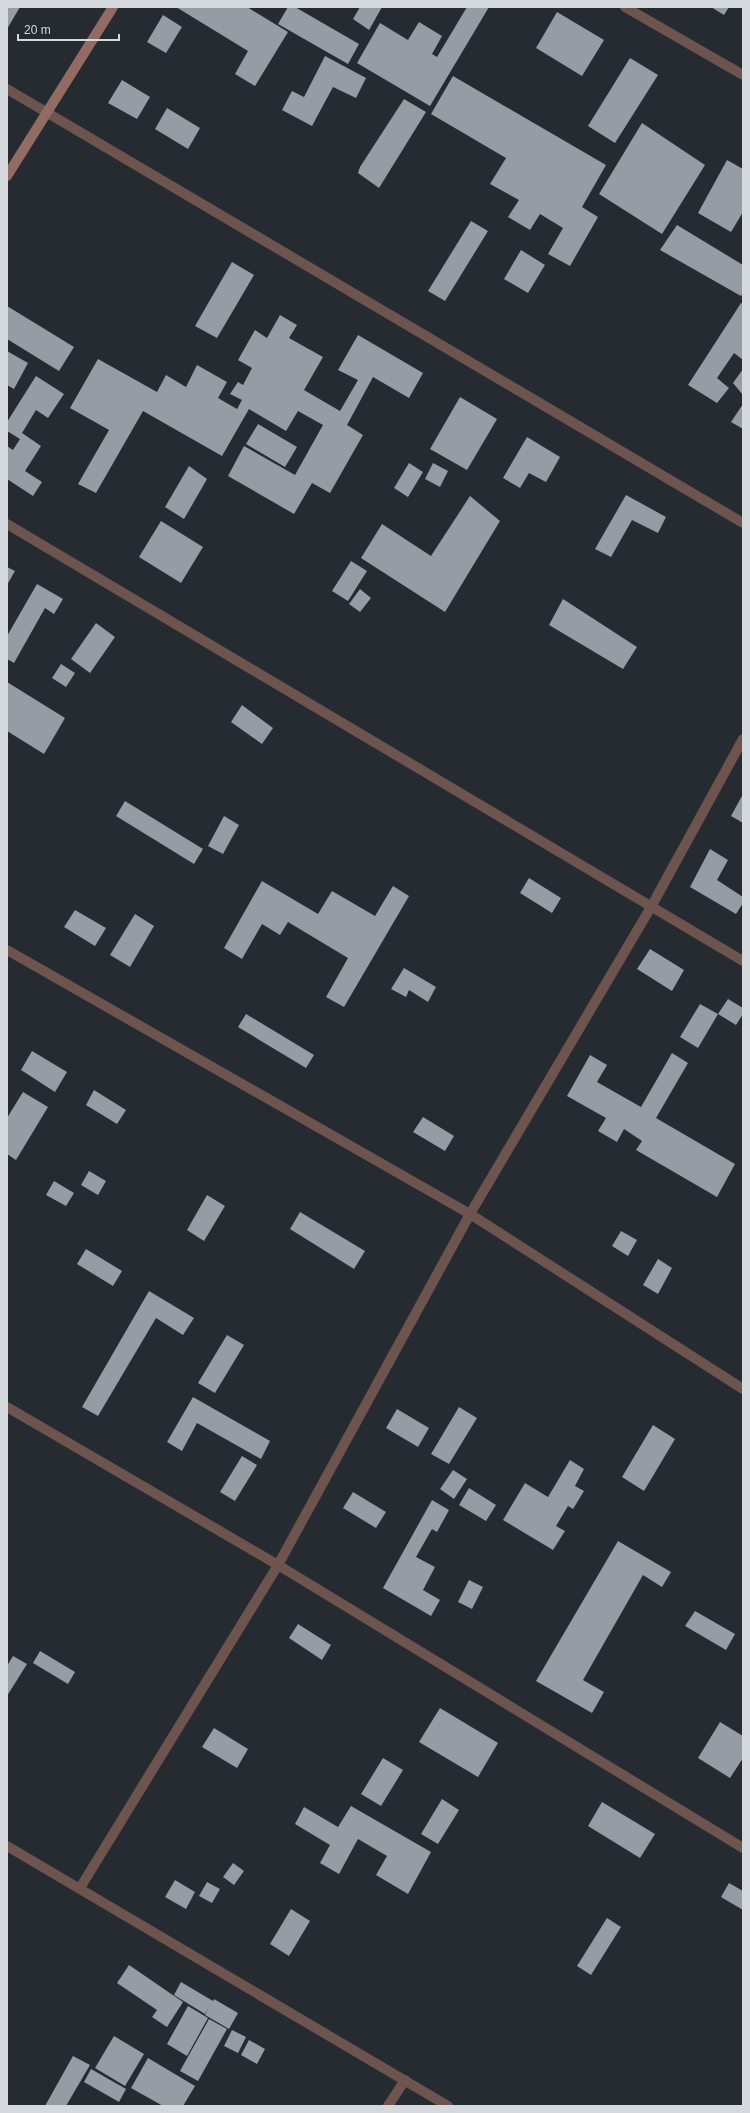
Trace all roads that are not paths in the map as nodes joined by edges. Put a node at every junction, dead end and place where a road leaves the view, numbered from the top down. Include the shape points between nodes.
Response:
1 (113, 7) edge
2 (625, 7) edge
3 (743, 75) edge
4 (7, 89) edge
5 (46, 114) junction
6 (7, 176) edge
7 (743, 523) edge
8 (7, 524) edge
9 (743, 739) edge
10 (651, 907) junction
11 (7, 950) edge
12 (743, 961) edge
13 (470, 1214) junction
14 (743, 1389) edge
15 (7, 1407) edge
16 (278, 1565) junction
17 (7, 1846) edge
18 (743, 1848) edge
19 (80, 1888) junction
20 (405, 2080) junction
21 (388, 2106) edge
22 (448, 2106) edge

1 - 5 street
2 - 3 street
4 - 5 street
5 - 6 street
5 - 7 street
8 - 10 street
9 - 10 street
10 - 12 street
10 - 13 street
11 - 13 street
13 - 14 street
13 - 16 street
15 - 16 street
16 - 18 street
16 - 19 street
17 - 19 street
19 - 20 street
20 - 21 street
20 - 22 street

